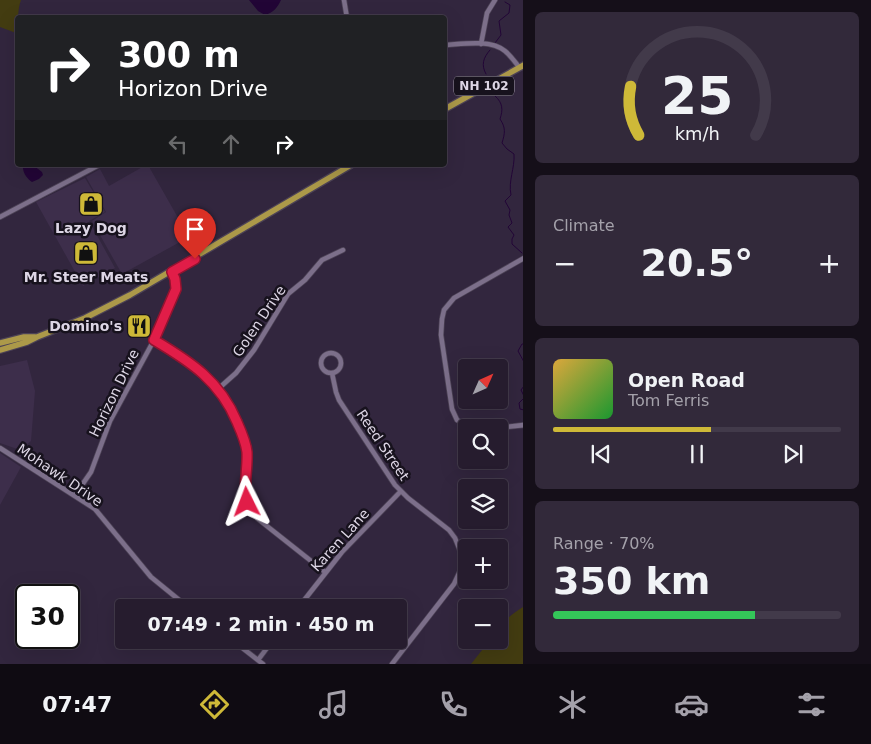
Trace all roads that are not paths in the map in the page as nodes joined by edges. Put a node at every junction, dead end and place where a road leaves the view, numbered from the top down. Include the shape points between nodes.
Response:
1 (344, 0) edge
2 (495, 0) edge
3 (346, 15) edge
4 (482, 44) junction
5 (447, 45) edge
6 (521, 66) edge
7 (447, 108) edge
8 (95, 167) edge
9 (348, 167) edge
10 (0, 218) edge
11 (343, 250) dead end
12 (523, 259) edge
13 (172, 272) junction
14 (37, 336) junction
15 (154, 340) junction
16 (0, 343) edge
17 (0, 350) edge
18 (332, 373) junction
19 (218, 389) junction
20 (458, 421) edge
21 (523, 426) edge
22 (508, 427) edge
23 (0, 448) edge
24 (401, 491) junction
25 (75, 495) junction
26 (325, 572) junction
27 (178, 599) edge
28 (305, 599) edge
29 (244, 649) edge
30 (266, 649) edge
31 (258, 660) junction
32 (263, 664) edge
33 (392, 664) edge

1 - 3 street
2 - 4 street via 487,13
4 - 5 street
4 - 6 street via 504,50
6 - 7 main road, NH 102
8 - 10 street
9 - 13 main road
11 - 19 street, Golen Drive via 322,260 288,294 249,358
12 - 20 street via 454,298 444,310 441,335 452,409
13 - 14 main road via 94,314
13 - 15 street, Horizon Drive via 176,289
14 - 16 main road
14 - 17 main road
15 - 19 street via 195,367
15 - 25 street, Horizon Drive via 110,421 91,472
18 - 18 street, Reed Street via 340,368 342,361 338,355 330,353 324,356 321,364 324,370
18 - 24 street, Reed Street via 342,404
19 - 26 street via 228,403 246,448 244,492 251,511
21 - 22 street
23 - 25 street, Mohawk Drive
24 - 26 street, Karen Lane
24 - 33 street, Reed Street via 452,534 462,563 454,584
25 - 27 street, Mohawk Drive via 99,513 137,562
26 - 28 street, Karen Lane
29 - 31 street
30 - 31 street
31 - 32 street

